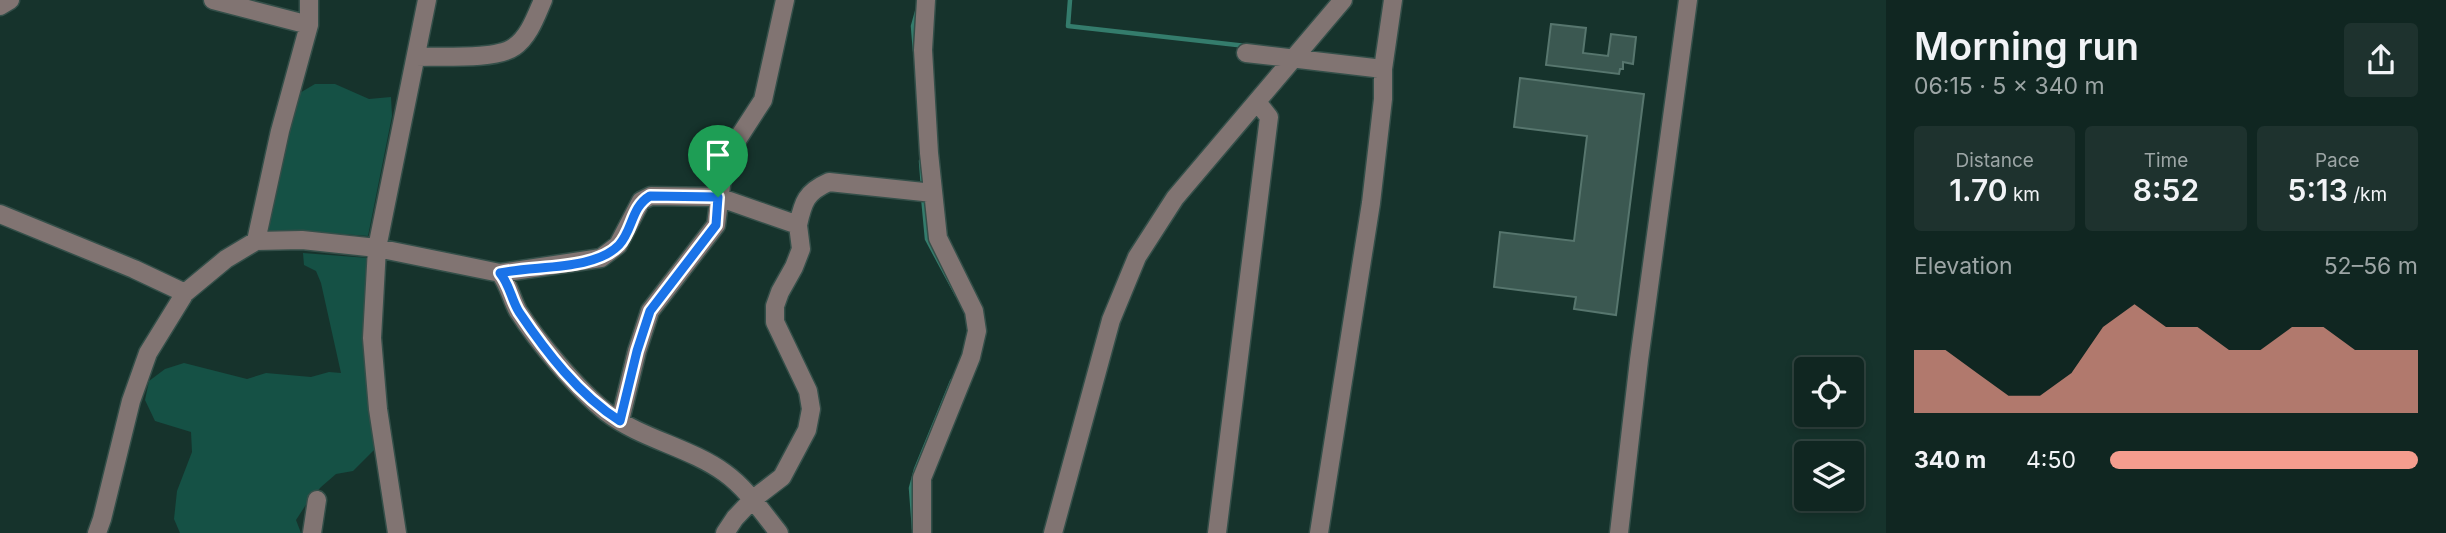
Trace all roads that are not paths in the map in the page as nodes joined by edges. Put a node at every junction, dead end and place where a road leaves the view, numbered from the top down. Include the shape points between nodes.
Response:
1 (10, 0) edge
2 (213, 0) edge
3 (309, 0) edge
4 (427, 0) edge
5 (542, 0) edge
6 (785, 0) edge
7 (926, 0) edge
8 (1343, 0) edge
9 (1393, 0) edge
10 (1688, 0) edge
11 (0, 6) edge
12 (309, 25) junction
13 (1246, 53) dead end
14 (416, 57) junction
15 (1295, 58) junction
16 (1383, 69) junction
17 (1257, 102) junction
18 (933, 193) junction
19 (718, 197) junction
20 (0, 214) edge
21 (798, 225) junction
22 (256, 241) junction
23 (377, 248) junction
24 (500, 273) junction
25 (185, 293) junction
26 (620, 421) junction
27 (317, 500) dead end
28 (752, 500) junction
29 (97, 533) edge
30 (313, 533) edge
31 (397, 533) edge
32 (725, 533) edge
33 (779, 533) edge
34 (922, 533) edge
35 (1053, 533) edge
36 (1217, 533) edge
37 (1320, 533) edge
38 (1619, 533) edge

1 - 11 street
2 - 12 street
3 - 12 street
4 - 14 street
5 - 14 street via 527,34 497,55
6 - 19 street via 763,100 728,154
7 - 18 street via 923,50
8 - 15 street
9 - 16 street
10 - 38 street
12 - 22 street
13 - 15 street
14 - 23 street
15 - 16 street
15 - 17 street
16 - 37 street via 1384,99 1371,203
17 - 35 street via 1175,198 1137,257 1111,320
17 - 36 street via 1269,117
18 - 21 street via 829,182 804,201
18 - 34 street via 938,238 974,312 977,331 922,478
19 - 21 street
19 - 24 street via 650,196 641,201 618,245 601,258
19 - 26 street via 716,225 650,311
20 - 25 street
21 - 28 street via 800,249 779,292 775,322 808,391 811,409 807,430 782,477
22 - 23 street via 302,240
22 - 25 street
23 - 24 street
23 - 31 street via 372,338
24 - 26 street via 546,350
25 - 29 street via 148,353
26 - 28 street via 726,474
27 - 30 street
28 - 32 street
28 - 33 street

